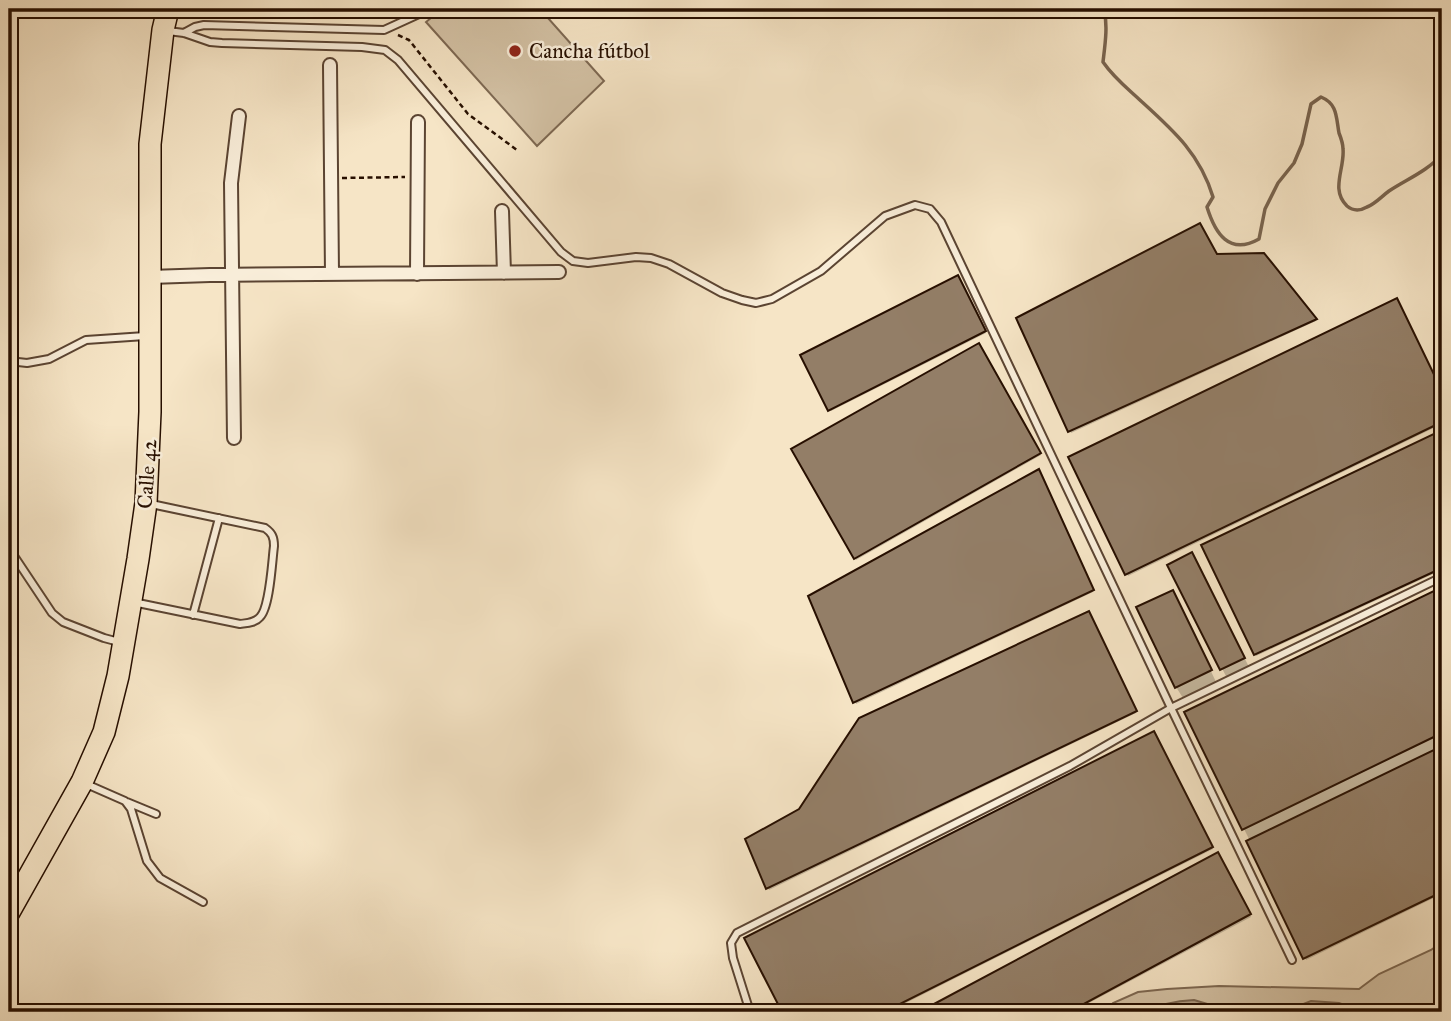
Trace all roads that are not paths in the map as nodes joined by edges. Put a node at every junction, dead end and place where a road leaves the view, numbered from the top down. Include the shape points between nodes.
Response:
1 (168, 9) edge
2 (430, 9) edge
3 (174, 31) junction
4 (330, 65) dead end
5 (239, 116) dead end
6 (418, 122) dead end
7 (502, 211) dead end
8 (559, 272) dead end
9 (504, 273) junction
10 (233, 274) junction
11 (332, 274) junction
12 (417, 274) junction
13 (150, 277) junction
14 (150, 337) junction
15 (9, 361) edge
16 (234, 438) dead end
17 (146, 503) junction
18 (219, 518) junction
19 (12, 553) dead end
20 (1442, 577) edge
21 (131, 601) junction
22 (193, 615) junction
23 (123, 643) junction
24 (1171, 708) junction
25 (82, 782) junction
26 (125, 801) junction
27 (156, 814) dead end
28 (203, 902) dead end
29 (9, 912) edge
30 (1292, 960) dead end
31 (750, 1012) edge

1 - 3 main road, Calle 42
2 - 3 lane via 384,30 204,25
3 - 13 main road, Calle 42 via 150,144
3 - 24 lane via 210,42 385,50 573,261 651,258 722,293 756,303 821,271 885,216 915,205 930,209 947,234
4 - 11 street
5 - 10 street via 231,183
6 - 12 street
7 - 9 street
8 - 9 street
9 - 12 street
10 - 11 street
10 - 13 street
10 - 16 street
11 - 12 street
13 - 14 main road, Calle 42
14 - 15 lane via 86,340 49,359
14 - 17 main road, Calle 42
17 - 18 lane
17 - 21 main road, Calle 42
18 - 22 lane
18 - 22 lane via 265,528 274,538 266,607 251,623
19 - 23 lane via 63,622
20 - 24 lane
21 - 22 lane
21 - 23 main road, Calle 42
23 - 25 main road, Calle 42 via 113,704
24 - 30 lane
24 - 31 lane via 1070,766 737,933 733,958
25 - 26 lane
25 - 29 main road, Calle 42
26 - 27 lane
26 - 28 lane via 147,861 160,878

